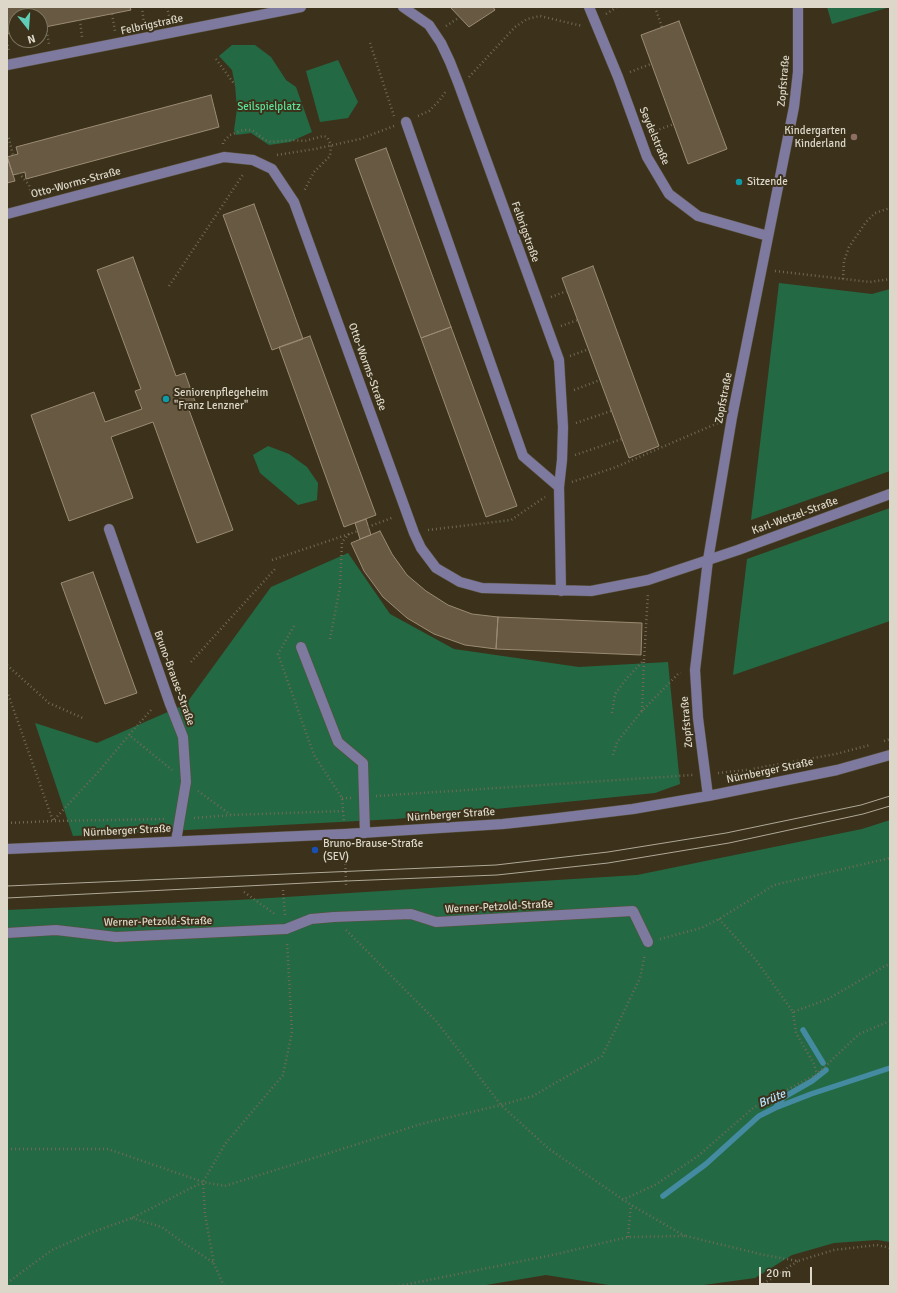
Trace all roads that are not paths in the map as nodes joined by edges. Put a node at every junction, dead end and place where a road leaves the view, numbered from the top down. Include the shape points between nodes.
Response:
1 (301, 7) edge
2 (403, 7) edge
3 (589, 7) edge
4 (798, 7) edge
5 (7, 65) edge
6 (406, 122) road end
7 (7, 214) edge
8 (768, 236) junction
9 (559, 487) junction
10 (890, 494) edge
11 (109, 528) dead end
12 (708, 560) junction
13 (561, 590) junction
14 (301, 647) dead end
15 (890, 755) edge
16 (708, 796) junction
17 (365, 833) junction
18 (176, 841) junction
19 (7, 849) edge
20 (7, 933) edge
21 (648, 942) road end

1 - 5 street, Felbrigstraße
2 - 9 street, Felbrigstraße via 429,25 441,43 459,85 559,360 563,427
3 - 8 street, Seydelstraße via 647,157 669,194 698,216
4 - 8 street, Zopfstraße via 798,72 794,107
6 - 9 street via 523,456
7 - 13 street, Otto-Worms-Straße via 224,157 253,160 272,169 294,202 406,513 421,548 436,568 460,582 482,588
8 - 12 street, Zopfstraße via 732,417
9 - 13 street, Felbrigstraße
10 - 12 street, Karl-Wetzel-Straße
11 - 18 street, Bruno-Brause-Straße via 183,738 186,782
12 - 13 street, Otto-Worms-Straße via 648,580 591,591
12 - 16 street, Zopfstraße via 695,670
14 - 17 street via 338,742 363,762
15 - 16 street, Nürnberger Straße via 837,770
16 - 17 street, Nürnberger Straße via 633,810 550,819
17 - 18 street, Nürnberger Straße
18 - 19 street, Nürnberger Straße
20 - 21 street, Werner-Petzold-Straße via 56,930 116,937 286,929 311,919 334,917 411,914 436,922 634,911

